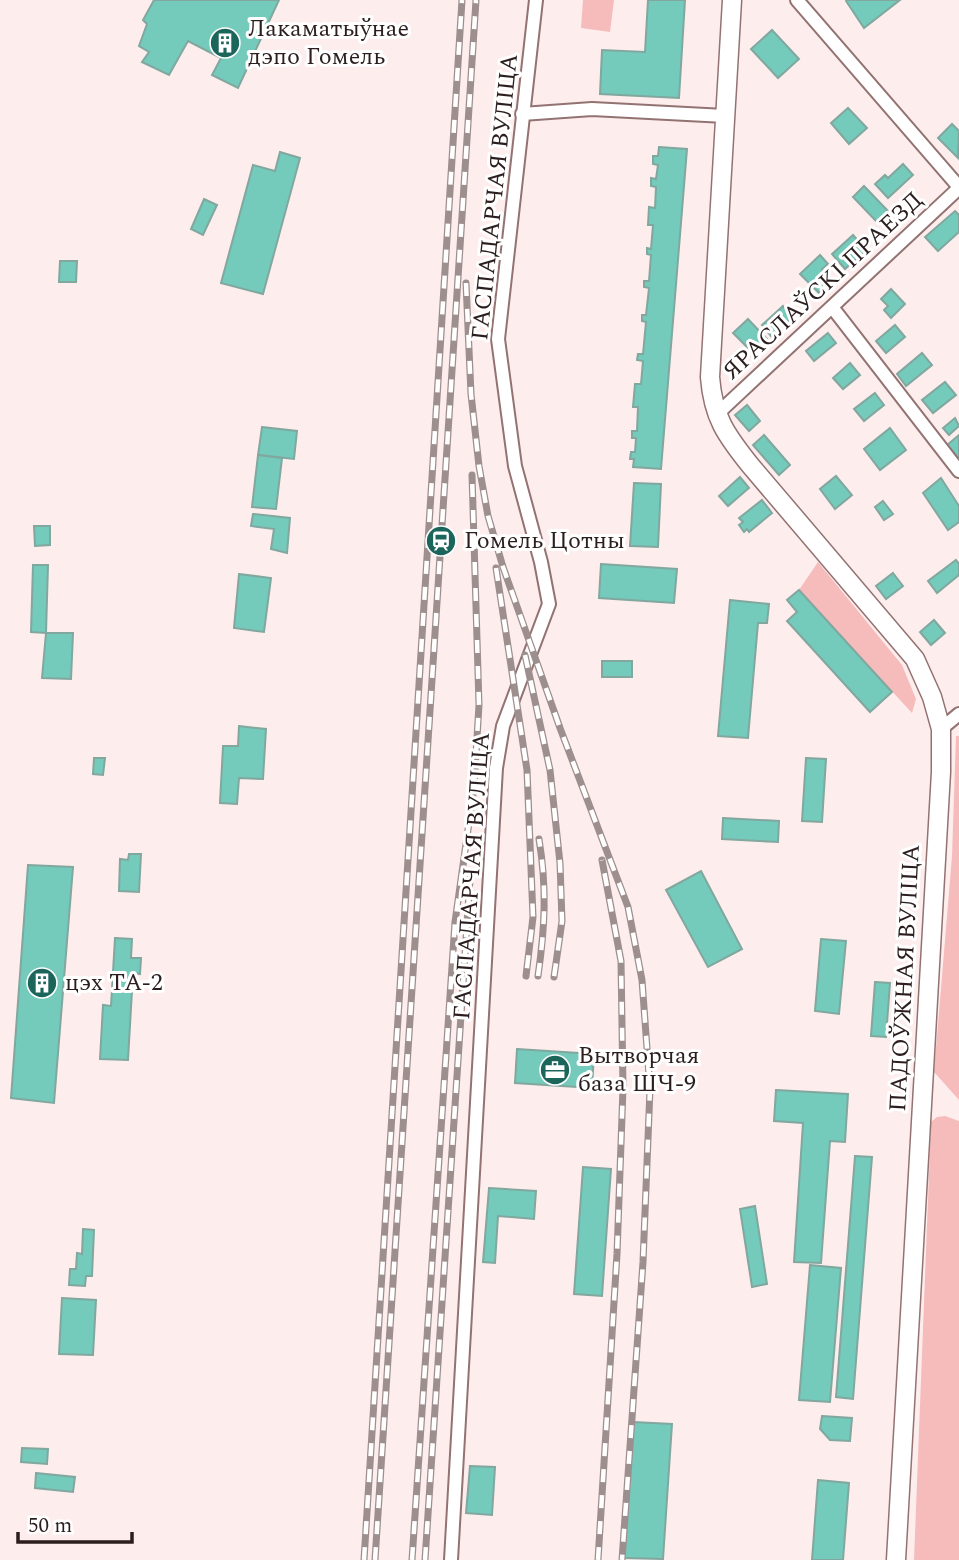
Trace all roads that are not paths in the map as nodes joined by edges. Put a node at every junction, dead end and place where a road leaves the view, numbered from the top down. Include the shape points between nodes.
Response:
1 (536, 0) edge
2 (732, 0) edge
3 (797, 0) edge
4 (522, 114) junction
5 (725, 116) junction
6 (959, 188) edge
7 (832, 307) junction
8 (716, 415) junction
9 (959, 471) edge
10 (959, 714) edge
11 (941, 729) junction
12 (451, 1560) edge
13 (896, 1560) edge

1 - 4 street, ГАСПАДАРЧАЯ ВУЛІЦА
2 - 5 main road
3 - 6 street
4 - 5 street via 592,109
4 - 12 street, ГАСПАДАРЧАЯ ВУЛІЦА via 499,339 515,466 549,604 503,726 496,768
5 - 8 main road via 710,377
6 - 7 street, ЯРАСЛАЎСКІ ПРАЕЗД
7 - 8 street, ЯРАСЛАЎСКІ ПРАЕЗД
7 - 9 street
8 - 11 main road, ПАДОЎЖНАЯ ВУЛІЦА via 750,465 915,659
10 - 11 street
11 - 13 main road, ПАДОЎЖНАЯ ВУЛІЦА

